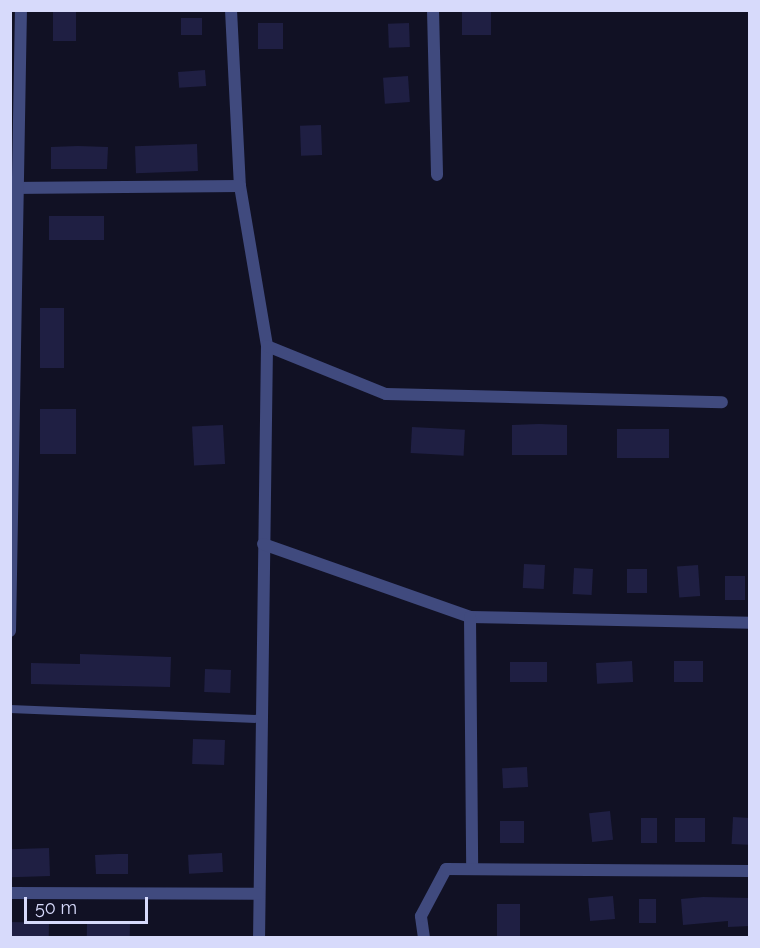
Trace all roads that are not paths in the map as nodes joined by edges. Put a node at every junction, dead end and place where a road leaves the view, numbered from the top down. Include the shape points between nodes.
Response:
1 (21, 10) edge
2 (231, 10) edge
3 (433, 10) edge
4 (436, 174) dead end
5 (240, 186) junction
6 (15, 187) edge
7 (267, 346) junction
8 (722, 402) dead end
9 (263, 544) junction
10 (470, 617) junction
11 (750, 623) edge
12 (10, 631) edge
13 (10, 709) edge
14 (262, 719) junction
15 (472, 869) junction
16 (750, 871) edge
17 (10, 893) edge
18 (259, 894) junction
19 (259, 938) edge
20 (424, 938) edge

1 - 6 street
2 - 5 street
3 - 4 street
5 - 6 street
5 - 7 street
6 - 12 street
7 - 8 street via 386,394
7 - 9 street
9 - 10 street
9 - 14 street
10 - 11 street
10 - 15 street
13 - 14 lane
14 - 18 street
15 - 16 street
15 - 20 street via 446,869 420,916
17 - 18 street
18 - 19 street

